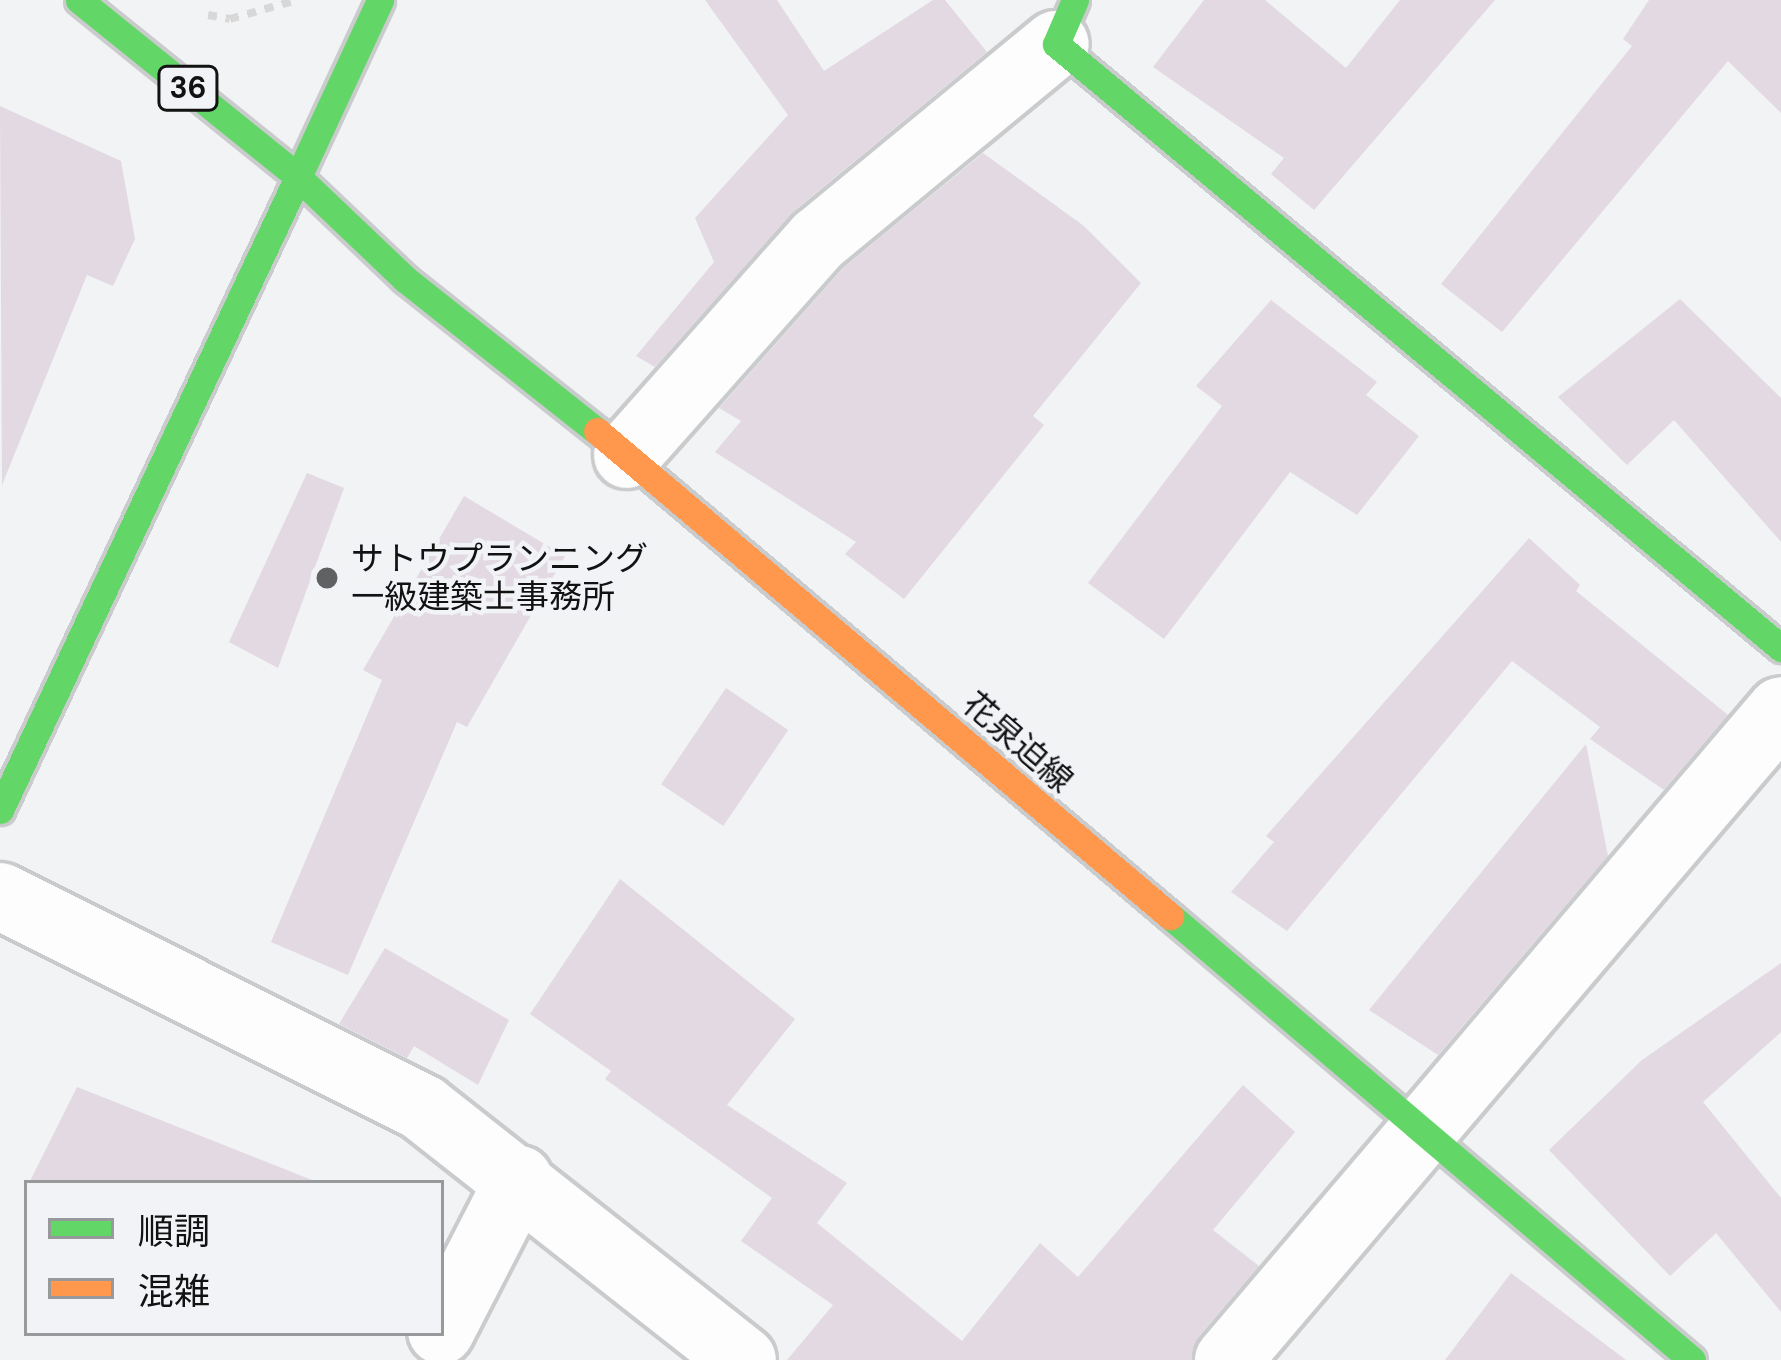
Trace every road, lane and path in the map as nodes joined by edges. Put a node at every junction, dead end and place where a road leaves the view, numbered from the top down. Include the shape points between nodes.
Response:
1 (79, 0) edge
2 (297, 0) edge
3 (380, 0) edge
4 (197, 13) dead end
5 (1065, 22) edge
6 (298, 177) junction
7 (627, 455) junction
8 (1771, 623) edge
9 (1781, 710) edge
10 (0, 810) edge
11 (0, 896) edge
12 (1420, 1133) junction
13 (519, 1179) junction
14 (444, 1326) edge
15 (743, 1360) edge
16 (1228, 1360) edge
17 (1692, 1360) edge

1 - 6 main road, 36
2 - 4 path via 230,19
3 - 6 main road
5 - 7 street via 818,240
5 - 8 main road
6 - 7 main road, 花泉迫線 via 405,279
6 - 10 main road
7 - 12 main road, 花泉迫線
9 - 12 street
11 - 13 street via 334,1057 423,1108
12 - 16 street
12 - 17 main road, 花泉迫線
13 - 14 street
13 - 15 street

